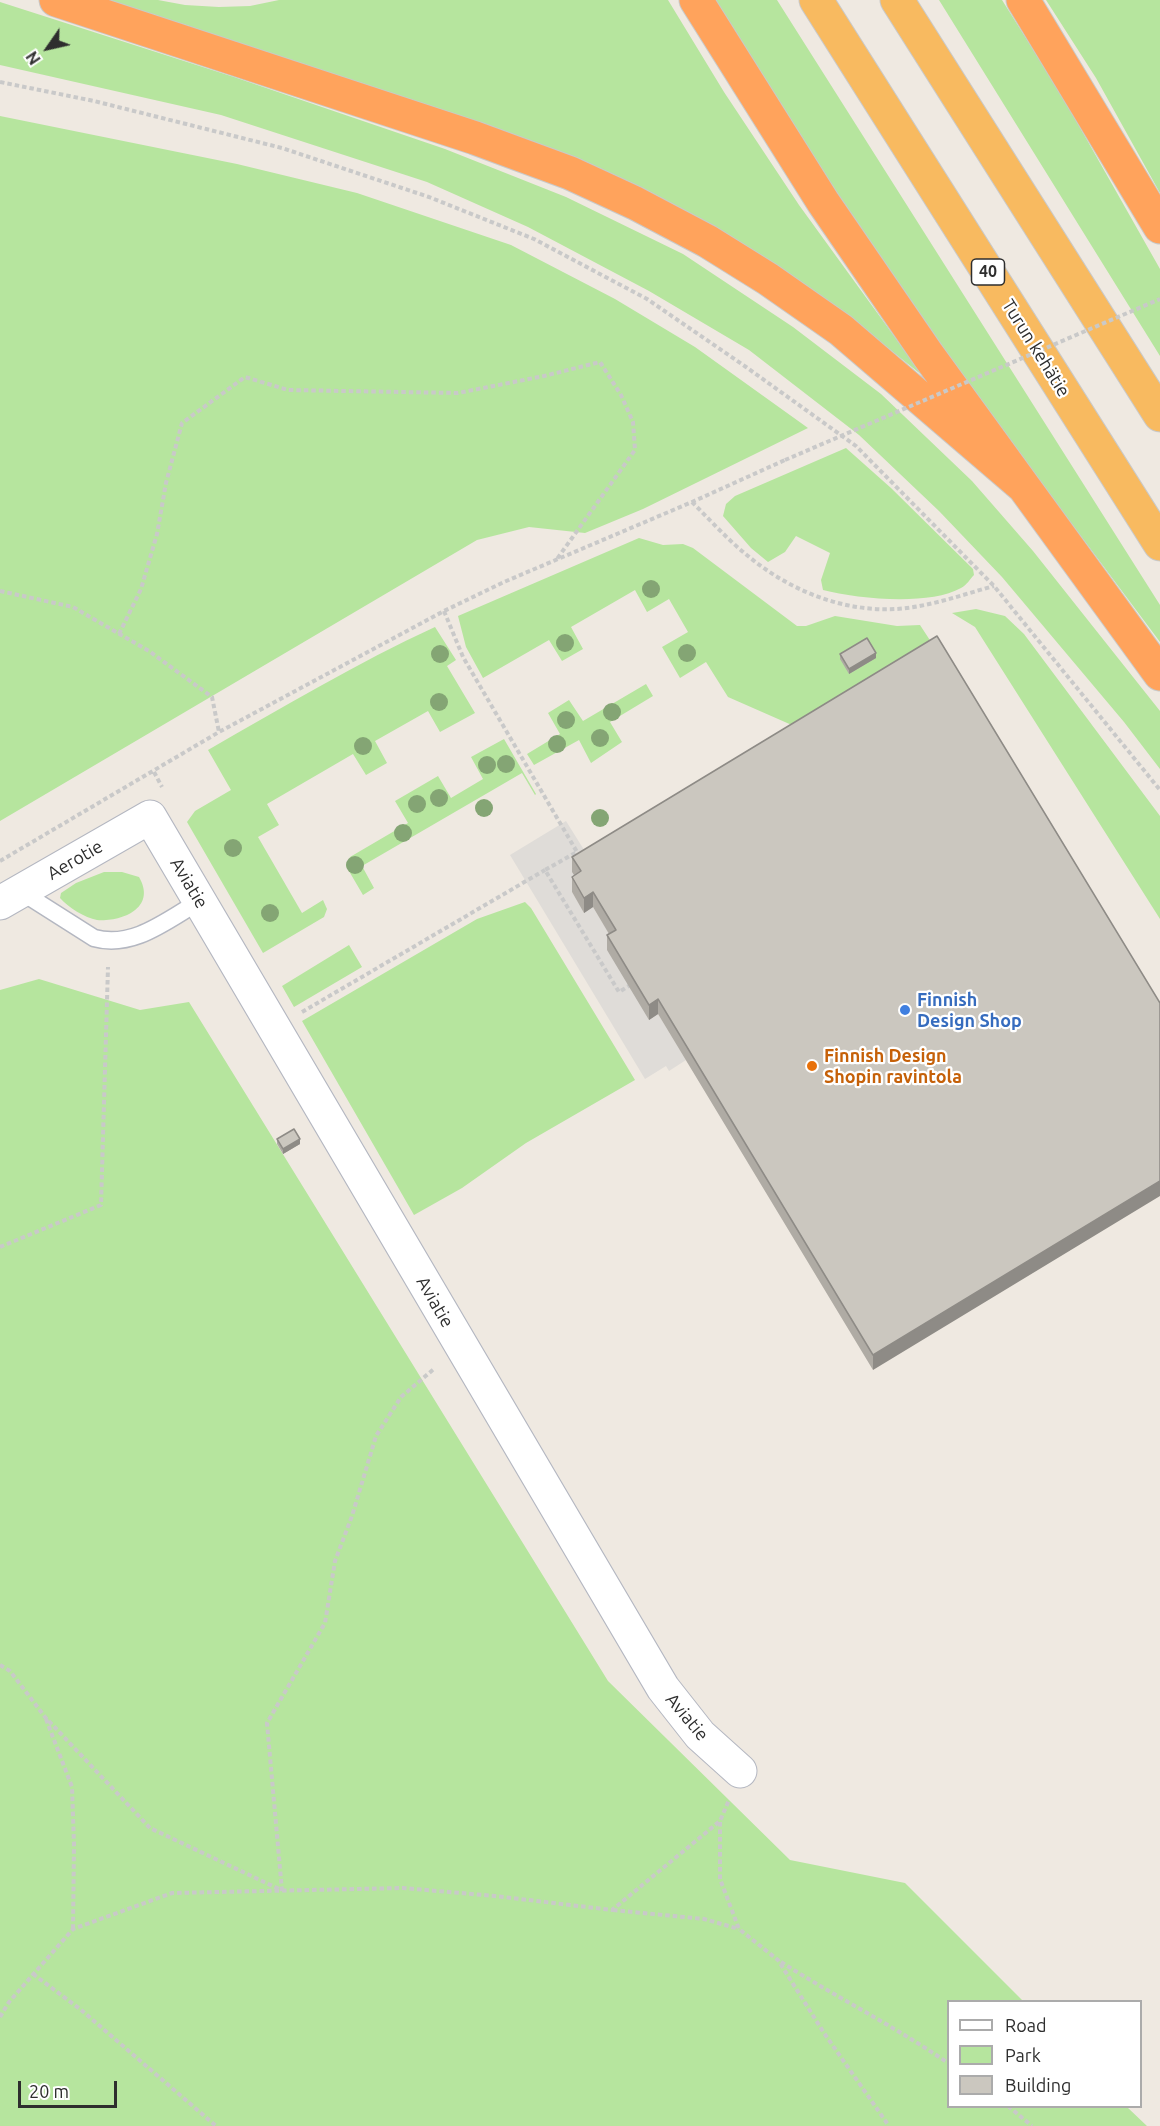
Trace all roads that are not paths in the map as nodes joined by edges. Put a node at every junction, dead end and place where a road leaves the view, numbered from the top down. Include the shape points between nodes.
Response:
1 (56, 0) edge
2 (696, 0) edge
3 (816, 0) edge
4 (897, 0) edge
5 (1023, 0) edge
6 (1160, 227) edge
7 (1160, 415) edge
8 (1024, 488) junction
9 (1160, 544) edge
10 (1160, 674) edge
11 (150, 817) joint
12 (10, 897) edge
13 (200, 901) junction
14 (740, 1771) road end

1 - 8 highway via 475,138 570,173 635,203 733,257 841,330
2 - 8 highway via 823,202
3 - 9 highway, Turun kehätie / 40
4 - 7 highway
5 - 6 highway
8 - 10 highway
11 - 12 street, Aerotie
11 - 13 street, Aviatie
12 - 13 lane via 107,942 143,934
13 - 14 street, Aviatie via 663,1688 700,1735

